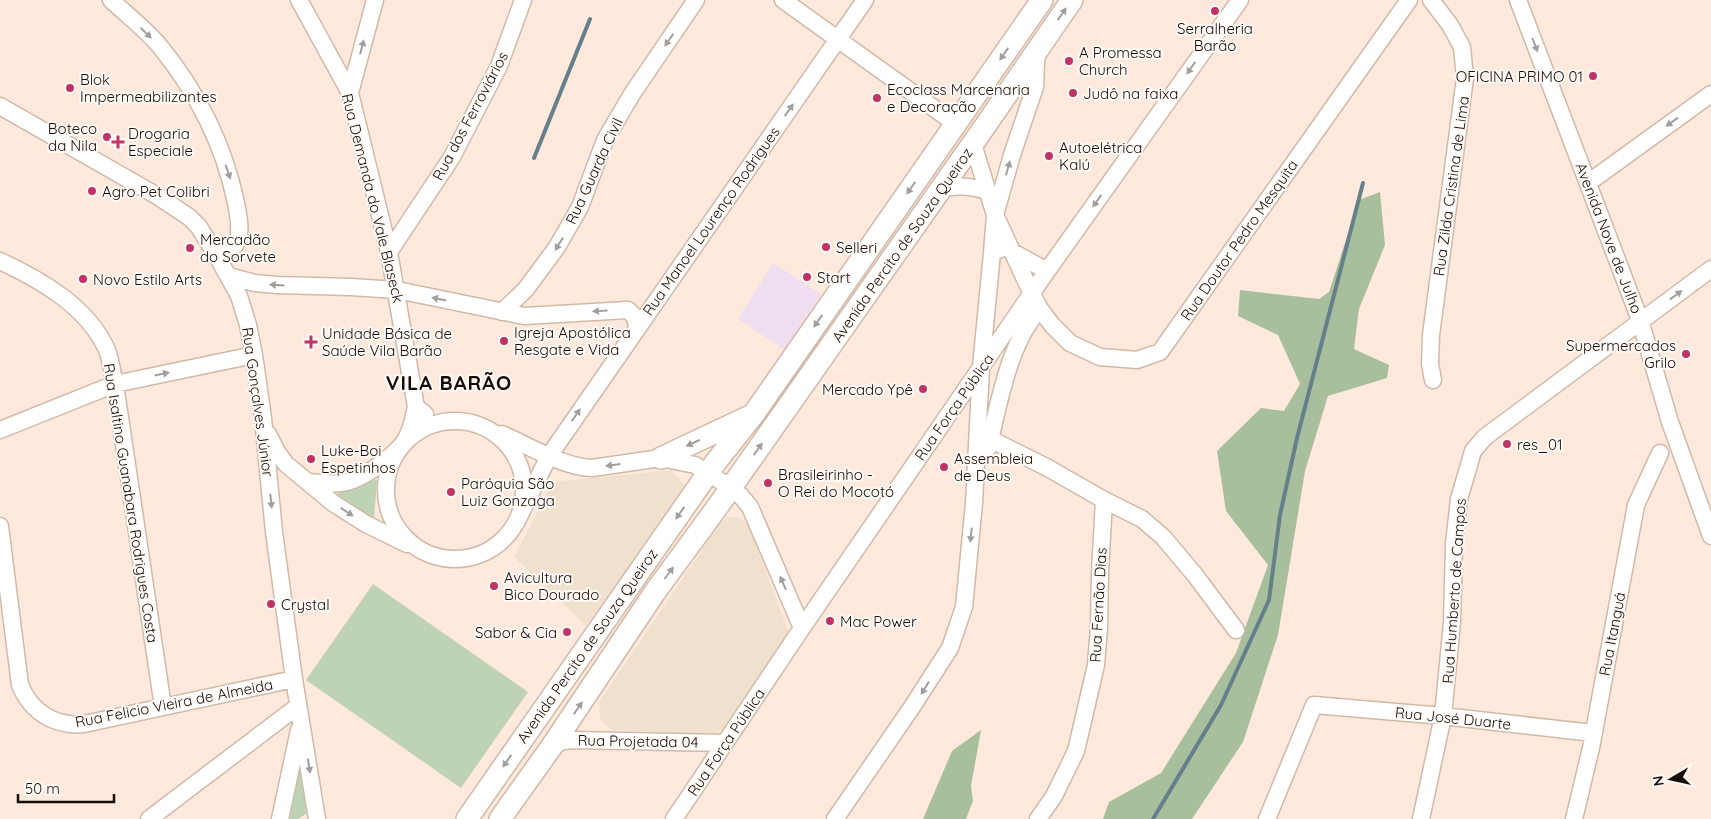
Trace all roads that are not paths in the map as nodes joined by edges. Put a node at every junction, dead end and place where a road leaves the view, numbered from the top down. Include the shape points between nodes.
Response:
1 (111, 0) edge
2 (299, 0) edge
3 (375, 0) edge
4 (524, 0) edge
5 (696, 0) edge
6 (783, 0) edge
7 (865, 0) edge
8 (1042, 0) edge
9 (1072, 0) edge
10 (1240, 0) edge
11 (1409, 0) edge
12 (1431, 0) edge
13 (1518, 0) edge
14 (838, 40) junction
15 (1039, 47) junction
16 (350, 94) junction
17 (1711, 94) edge
18 (0, 106) edge
19 (956, 124) junction
20 (973, 144) junction
21 (1588, 183) junction
22 (941, 189) junction
23 (988, 192) junction
24 (995, 215) junction
25 (1010, 249) junction
26 (389, 252) junction
27 (992, 253) junction
28 (218, 258) junction
29 (0, 261) edge
30 (1711, 269) edge
31 (1047, 271) junction
32 (228, 276) junction
33 (397, 290) junction
34 (1032, 294) junction
35 (1040, 309) junction
36 (502, 312) junction
37 (1640, 320) junction
38 (637, 327) junction
39 (254, 356) junction
40 (982, 367) junction
41 (1433, 380) dead end
42 (115, 384) junction
43 (416, 407) junction
44 (753, 415) junction
45 (263, 418) junction
46 (441, 422) junction
47 (1670, 422) junction
48 (483, 426) junction
49 (0, 430) edge
50 (984, 437) junction
51 (1677, 443) junction
52 (402, 445) junction
53 (1660, 453) junction
54 (549, 456) junction
55 (661, 458) junction
56 (708, 473) junction
57 (308, 482) junction
58 (730, 489) junction
59 (1104, 500) junction
60 (516, 523) junction
61 (0, 526) edge
62 (1711, 536) edge
63 (425, 553) junction
64 (802, 628) junction
65 (1236, 630) dead end
66 (294, 679) junction
67 (163, 707) junction
68 (300, 713) junction
69 (1444, 716) junction
70 (1592, 733) junction
71 (725, 742) junction
72 (552, 746) junction
73 (149, 819) edge
74 (280, 819) edge
75 (317, 819) edge
76 (466, 819) edge
77 (500, 819) edge
78 (674, 819) edge
79 (835, 819) edge
80 (1038, 819) edge
81 (1267, 819) edge
82 (1421, 819) edge
83 (1574, 819) edge

1 -> 28 street via 157,43 180,73 202,107 219,145 232,183 239,229 234,246
2 - 16 street, Rua Demanda do Vale Blaseck
16 -> 3 street
4 - 26 street, Rua dos Ferroviários via 499,66 452,157
5 -> 36 street, Rua Guarda Civil via 605,140 580,207 557,247 526,289
6 - 14 street
7 - 14 street, Rua Manoel Lourenço Rodrigues
8 -> 19 main road, Avenida Percito de Souza Queiroz
15 -> 9 main road, Avenida Percito de Souza Queiroz
10 -> 31 street, Rua Força Pública
11 - 35 street, Rua Doutor Pedro Mesquita via 1160,352 1137,360 1100,357 1070,343
12 - 41 street, Rua Zilda Cristina de Lima via 1462,47 1465,78 1431,334
13 -> 21 street, Avenida Nove de Julho
14 - 19 street
38 -> 14 street, Rua Manoel Lourenço Rodrigues
15 - 20 main road, Avenida Percito de Souza Queiroz
24 -> 15 street via 1035,87
16 - 26 street, Rua Demanda do Vale Blaseck
17 -> 21 street
18 - 28 street, Rua Gonçalves Júnior via 189,217
19 -> 44 main road, Avenida Percito de Souza Queiroz
20 - 22 main road, Avenida Percito de Souza Queiroz
20 - 23 street
21 - 37 street, Avenida Nove de Julho
22 - 23 street via 966,186
58 -> 22 main road, Avenida Percito de Souza Queiroz
23 - 24 street
24 - 25 street, Rua Doutor Pedro Mesquita
24 - 27 street
25 - 27 street
25 - 31 street
25 - 34 street, Rua Doutor Pedro Mesquita
26 - 33 street, Rua Demanda do Vale Blaseck
27 - 40 street
28 - 32 street, Rua Gonçalves Júnior
29 - 42 street, Rua Isaltino Guanabara Rodrigues Costa via 62,295 94,328 107,351
37 -> 30 street, Rua Humberto de Campos
31 - 34 street, Rua Força Pública
33 -> 32 street via 277,285
32 - 39 street, Rua Gonçalves Júnior via 239,296
36 -> 33 street
33 - 43 street, Rua Demanda do Vale Blaseck
34 - 35 street, Rua Doutor Pedro Mesquita
34 - 40 street, Rua Força Pública
35 - 50 street via 1019,341
38 -> 36 street via 635,317 628,310 524,316
37 - 47 street, Avenida Nove de Julho
37 - 69 street, Rua Humberto de Campos via 1485,437 1474,451 1459,499
54 -> 38 street, Rua Manoel Lourenço Rodrigues
42 -> 39 street
39 - 45 street, Rua Gonçalves Júnior
40 - 50 street
40 - 64 street, Rua Força Pública
42 - 49 street
42 - 67 street, Rua Isaltino Guanabara Rodrigues Costa
43 - 46 street
43 - 52 street, Rua Demanda do Vale Blaseck
44 -> 55 main road
44 - 56 main road, Avenida Percito de Souza Queiroz
45 - 57 street via 277,452
45 -> 66 street, Rua Gonçalves Júnior via 274,532
46 - 48 street via 463,421
46 - 52 street via 420,430
47 - 51 street, Avenida Nove de Julho
47 - 53 street, Rua Itanguá
48 - 54 street
48 - 60 street via 510,448 522,472 524,498
50 - 59 street
50 -> 79 street via 964,607 950,648
51 - 53 street
51 - 62 street, Avenida Nove de Julho
52 - 57 street via 360,477 346,482
52 - 63 street via 389,470 386,484 388,504 403,536
53 - 70 street, Rua Itanguá via 1636,505
55 -> 54 street via 583,468
54 - 60 street, Rua Manoel Lourenço Rodrigues
55 - 56 street via 695,465
56 - 58 street
56 -> 76 main road, Avenida Percito de Souza Queiroz
57 -> 63 street via 366,524
64 -> 58 street via 750,507
72 -> 58 main road, Avenida Percito de Souza Queiroz via 655,592
59 - 65 street via 1142,519 1163,537
59 - 80 street, Rua Fernão Dias via 1096,665 1076,751 1054,796
60 - 63 street via 499,544 476,556 450,560
61 - 67 street, Rua Felicio Vieira de Almeida via 20,685 33,707 51,720 75,725
64 - 71 street, Rua Força Pública
66 - 67 street, Rua Felicio Vieira de Almeida
66 - 68 street, Rua Gonçalves Júnior
68 - 73 street
68 - 74 street
68 -> 75 street, Rua Gonçalves Júnior
69 - 70 street, Rua José Duarte
69 - 81 street, Rua José Duarte via 1314,705
69 - 82 street, Rua Humberto de Campos
70 - 83 street, Rua Itanguá
71 - 72 street, Rua Projetada 04 via 573,740
71 - 78 street, Rua Força Pública
72 - 77 main road, Avenida Percito de Souza Queiroz

